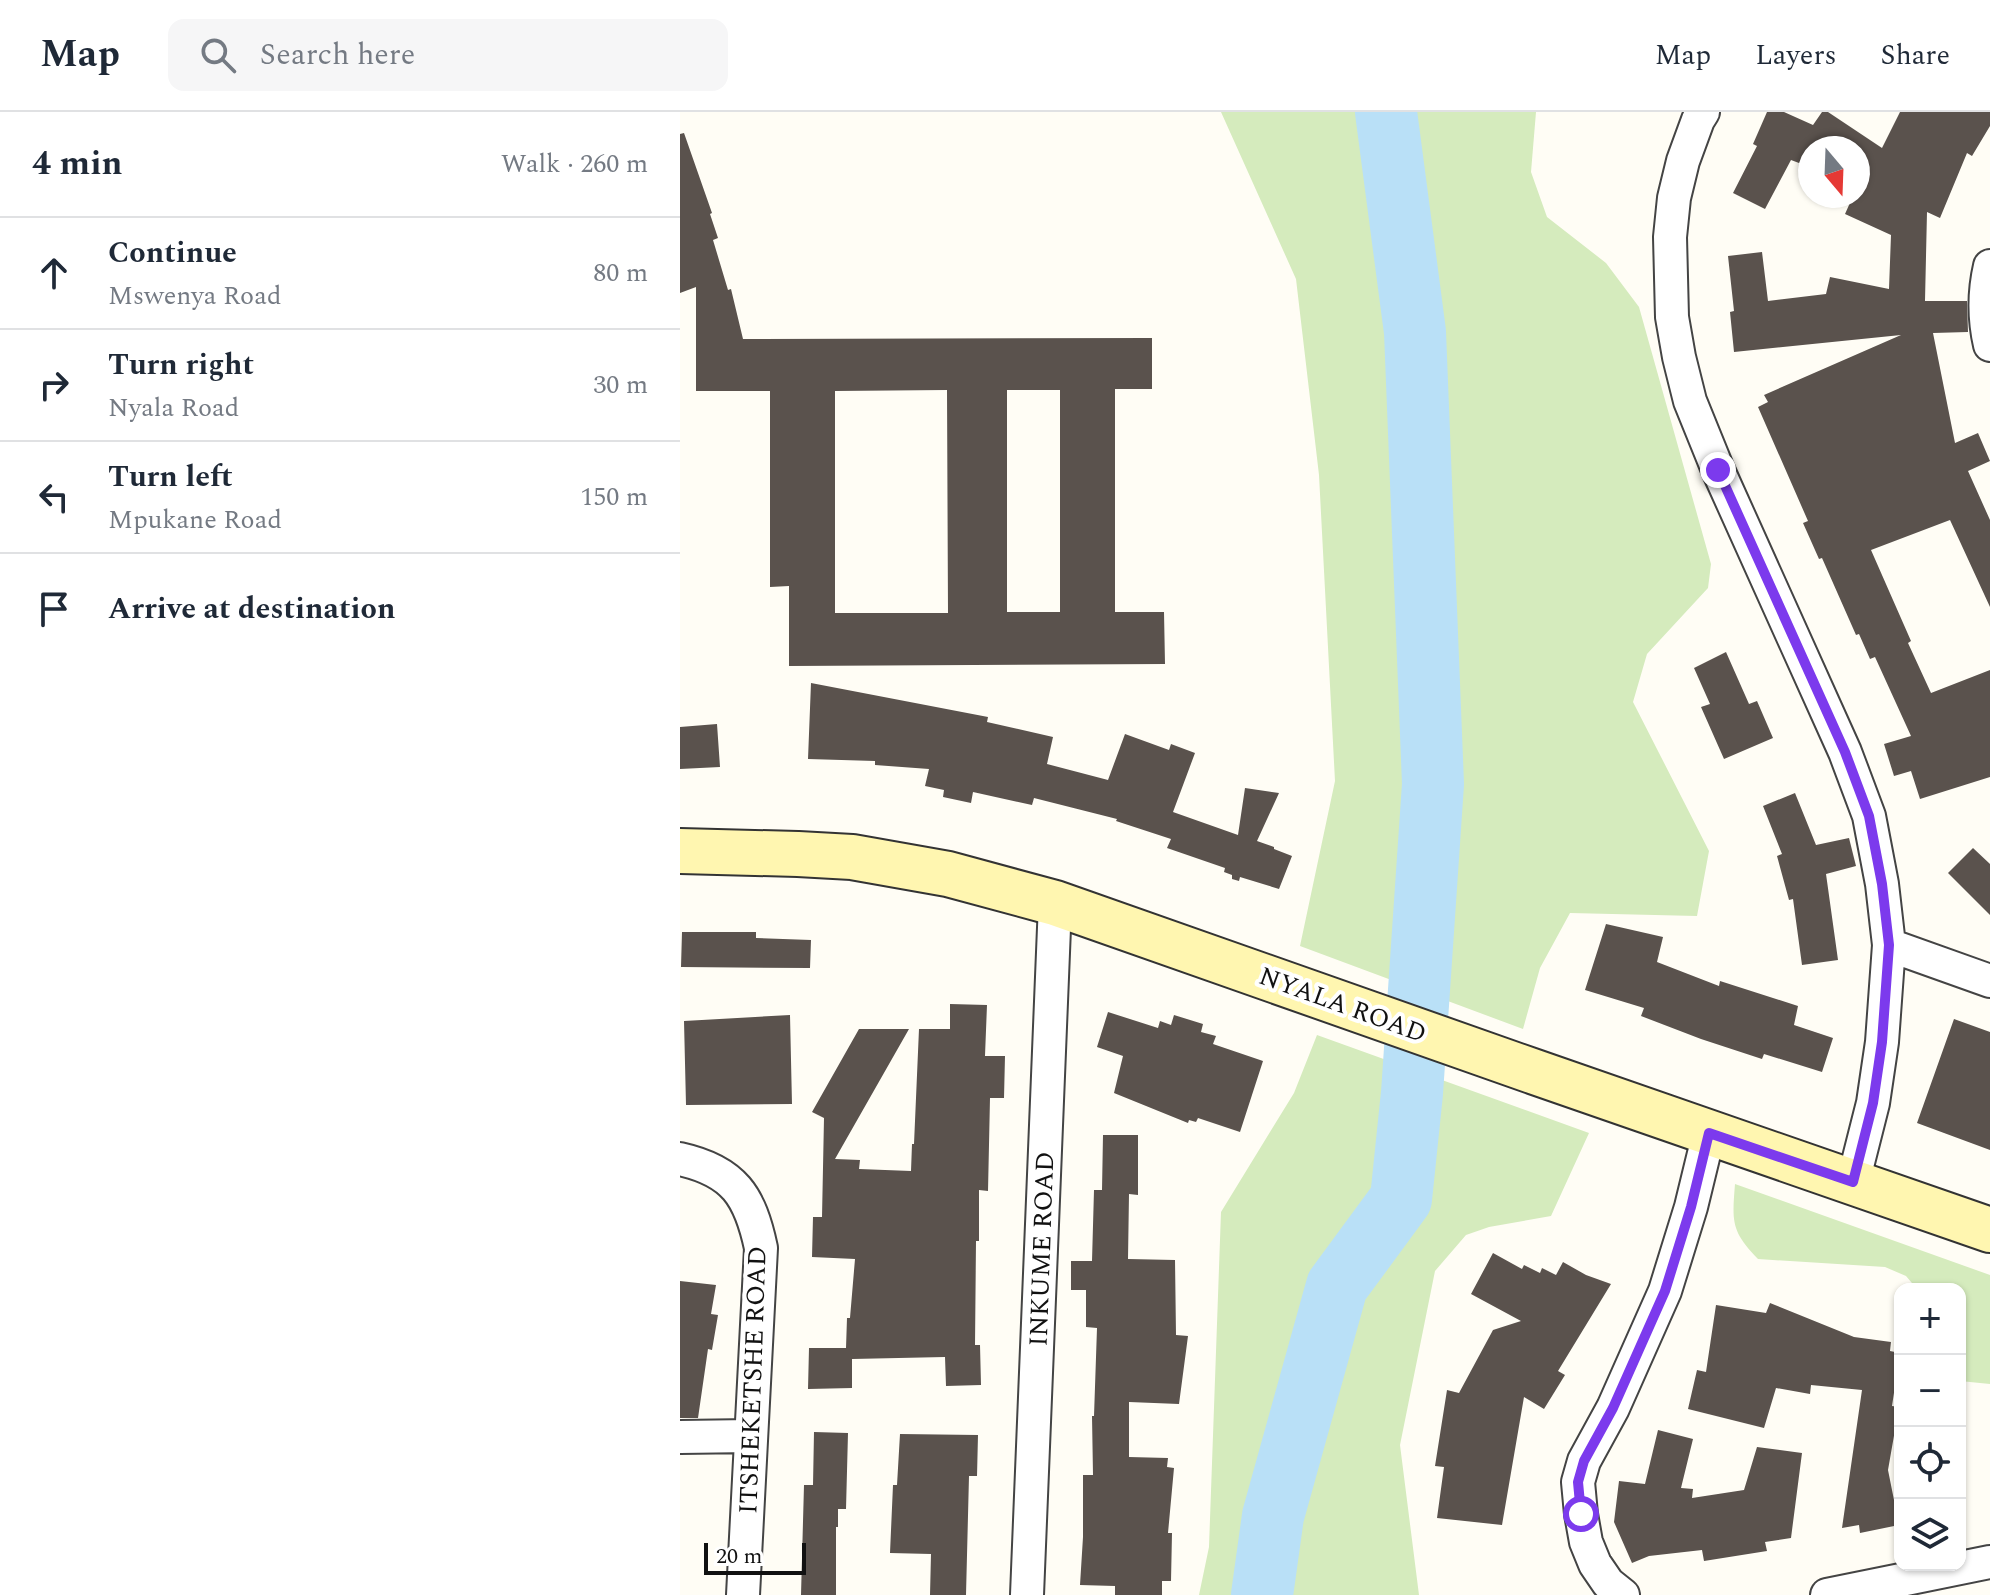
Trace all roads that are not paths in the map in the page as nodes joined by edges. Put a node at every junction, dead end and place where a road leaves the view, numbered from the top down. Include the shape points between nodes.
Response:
1 (1703, 112) edge
2 (1990, 266) edge
3 (1990, 345) edge
4 (680, 851) edge
5 (1055, 903) junction
6 (1889, 945) junction
7 (1990, 981) edge
8 (1709, 1133) junction
9 (680, 1159) edge
10 (1853, 1182) junction
11 (1990, 1230) edge
12 (751, 1436) junction
13 (680, 1437) edge
14 (1990, 1562) edge
15 (743, 1595) edge
16 (1027, 1595) edge
17 (1623, 1595) edge
18 (1827, 1595) edge

1 - 6 street via 1683,161 1670,237 1679,357 1718,470 1869,816
2 - 3 street
4 - 5 street, NYALA ROAD via 852,857 948,874
5 - 8 street, NYALA ROAD
5 - 16 street, INKUME ROAD
6 - 7 street
6 - 10 street via 1873,1103
8 - 10 street, NYALA ROAD
8 - 17 street via 1665,1291 1578,1482 1586,1542 1608,1583
9 - 12 street, ITSHEKETSHE ROAD via 714,1169 730,1181 755,1219 761,1248
10 - 11 street, NYALA ROAD
12 - 13 street
12 - 15 street, ITSHEKETSHE ROAD
14 - 18 street

